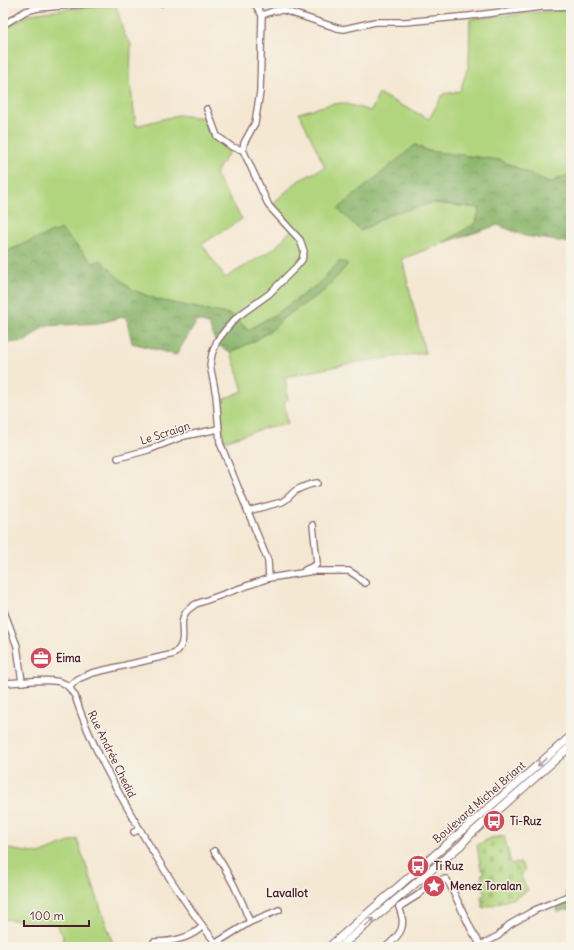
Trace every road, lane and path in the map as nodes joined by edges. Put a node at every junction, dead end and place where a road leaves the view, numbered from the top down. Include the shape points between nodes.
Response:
1 (97, 3) edge
2 (144, 3) edge
3 (161, 3) edge
4 (250, 3) edge
5 (571, 6) edge
6 (262, 15) junction
7 (3, 25) edge
8 (207, 108) dead end
9 (243, 150) junction
10 (218, 429) junction
11 (118, 458) dead end
12 (317, 483) dead end
13 (248, 512) junction
14 (313, 525) dead end
15 (299, 573) junction
16 (269, 578) junction
17 (365, 583) dead end
18 (3, 609) edge
19 (22, 682) junction
20 (3, 683) edge
21 (69, 687) junction
22 (571, 736) edge
23 (571, 746) edge
24 (140, 829) junction
25 (134, 832) dead end
26 (214, 852) dead end
27 (420, 880) junction
28 (398, 887) junction
29 (426, 888) junction
30 (566, 897) dead end
31 (396, 905) junction
32 (279, 910) dead end
33 (250, 922) junction
34 (202, 927) junction
35 (154, 942) dead end
36 (217, 945) edge
37 (482, 946) edge
38 (329, 947) edge
39 (340, 947) edge
40 (386, 947) edge

1 - 7 street via 38,8 26,11
2 - 3 street
4 - 6 street via 255,4
5 - 6 street via 405,22 367,23 344,28 283,10
6 - 9 street via 260,92 255,123
8 - 9 street via 218,136 232,147
9 - 10 street via 268,206 300,240 304,251 302,260 270,294 237,317 217,341 210,365 216,396
10 - 11 street, Le Scraign via 184,436
10 - 13 street via 220,443
12 - 13 street via 295,491 282,502
13 - 16 street via 268,561
14 - 15 street via 317,563
15 - 16 street
15 - 17 street via 349,571
16 - 21 street via 196,604 186,612 183,620 183,642 174,654 92,674 78,679
18 - 19 street via 17,646
19 - 20 street
19 - 21 street via 54,681
21 - 24 street, Rue Andrée Chedid via 109,776
22 -> 28 main road, Boulevard Michel Briant
23 - 27 main road, Boulevard Michel Briant
24 - 25 street
24 - 34 street, Rue Andrée Chedid
26 - 33 street via 244,905
27 - 29 street
27 - 31 main road, Boulevard Michel Briant
28 - 31 street
28 - 38 main road, Boulevard Michel Briant
29 - 31 street
29 - 37 street via 434,881 446,879
30 - 37 street via 515,921
39 -> 31 main road, Boulevard Michel Briant
31 - 40 street via 403,918 402,928
32 - 33 street
33 - 36 street
34 - 35 street via 185,937
34 - 36 street, Rue Andrée Chedid

